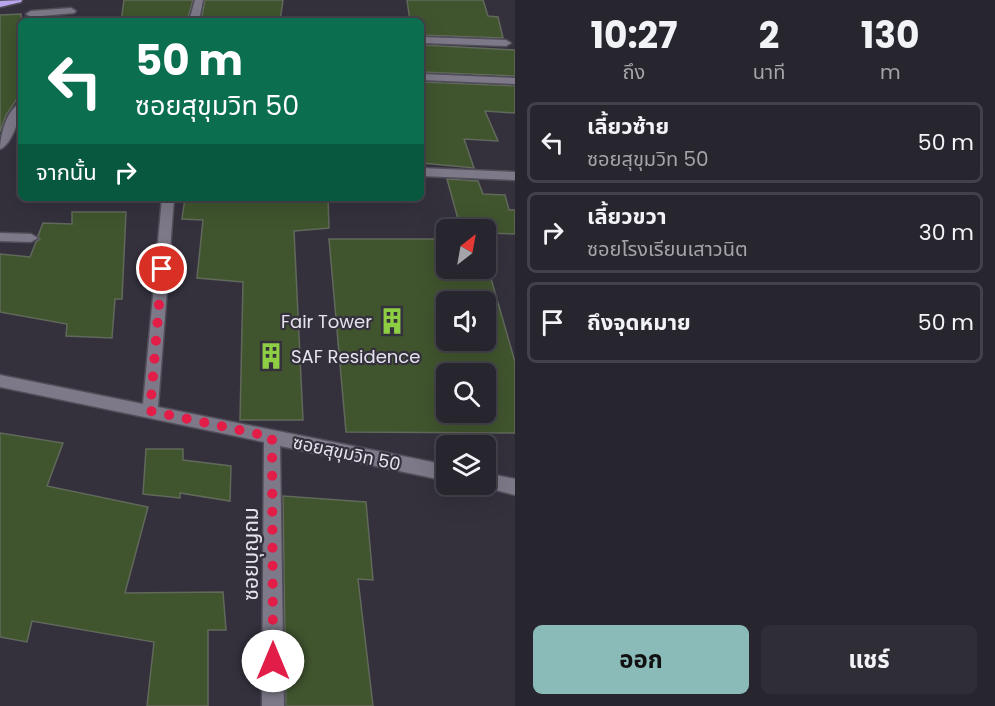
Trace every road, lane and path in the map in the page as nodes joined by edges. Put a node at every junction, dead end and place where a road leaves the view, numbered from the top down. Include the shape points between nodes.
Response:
1 (16, 0) edge
2 (77, 0) edge
3 (199, 0) edge
4 (0, 4) edge
5 (71, 11) junction
6 (30, 14) dead end
7 (68, 18) edge
8 (195, 18) edge
9 (424, 40) edge
10 (506, 43) dead end
11 (424, 77) edge
12 (515, 81) edge
13 (18, 112) edge
14 (0, 146) edge
15 (424, 172) edge
16 (515, 176) edge
17 (168, 201) edge
18 (0, 237) edge
19 (31, 238) dead end
20 (0, 381) edge
21 (150, 411) junction
22 (272, 437) junction
23 (436, 471) edge
24 (496, 483) edge
25 (515, 487) edge
26 (273, 706) edge

1 - 4 highway
2 - 5 street
3 - 8 street
5 - 6 street
5 - 7 street
9 - 10 street
11 - 12 street
13 - 14 street
15 - 16 street
17 - 21 street
18 - 19 street
20 - 21 street, ซอยสุขุมวิท 50
21 - 22 street, ซอยสุขุมวิท 50
22 - 23 street, ซอยสุขุมวิท 50
22 - 26 street, ซอยบุญถม
24 - 25 street

